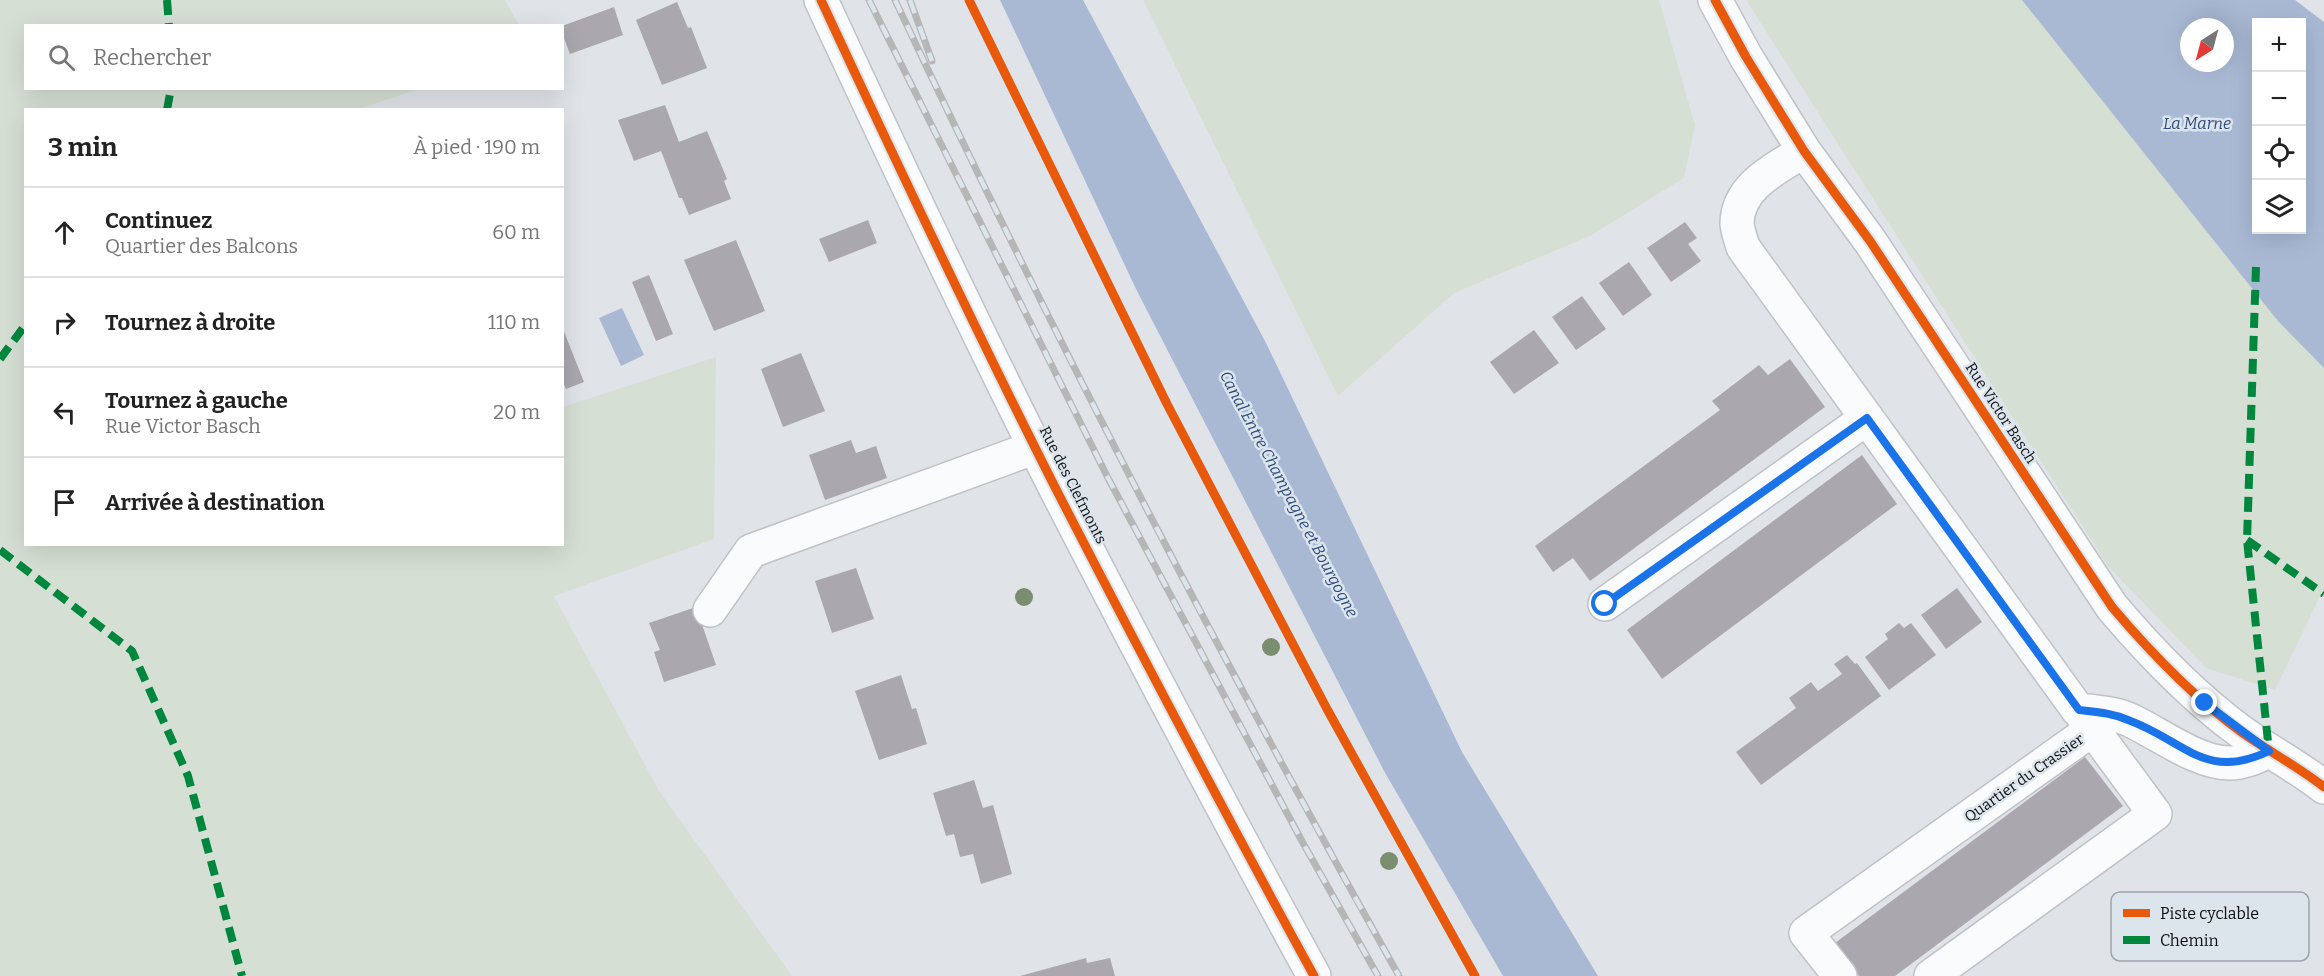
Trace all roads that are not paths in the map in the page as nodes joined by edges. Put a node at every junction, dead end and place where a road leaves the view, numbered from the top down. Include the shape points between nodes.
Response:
1 (820, 0) edge
2 (1715, 0) edge
3 (1804, 151) junction
4 (1867, 418) junction
5 (1036, 447) junction
6 (1605, 604) dead end
7 (710, 610) dead end
8 (2086, 719) junction
9 (2269, 751) junction
10 (2324, 787) edge
11 (1314, 976) edge
12 (1840, 976) edge
13 (1931, 976) edge

1 - 5 street, Rue des Clefmonts
2 - 3 street, Rue Victor Basch
3 - 4 street via 1764,176 1743,198 1737,224 1743,248
3 - 9 street, Rue Victor Basch via 1870,241 2112,607 2144,645 2205,703
4 - 6 street
4 - 8 street
5 - 7 street via 751,551
5 - 11 street, Rue des Clefmonts
8 - 9 street via 2105,712 2130,720 2208,760 2230,763 2250,760
8 - 12 street, Quartier du Crassier via 1806,933
8 - 13 street, Quartier du Crassier via 2155,814
9 - 10 street, Rue Victor Basch

